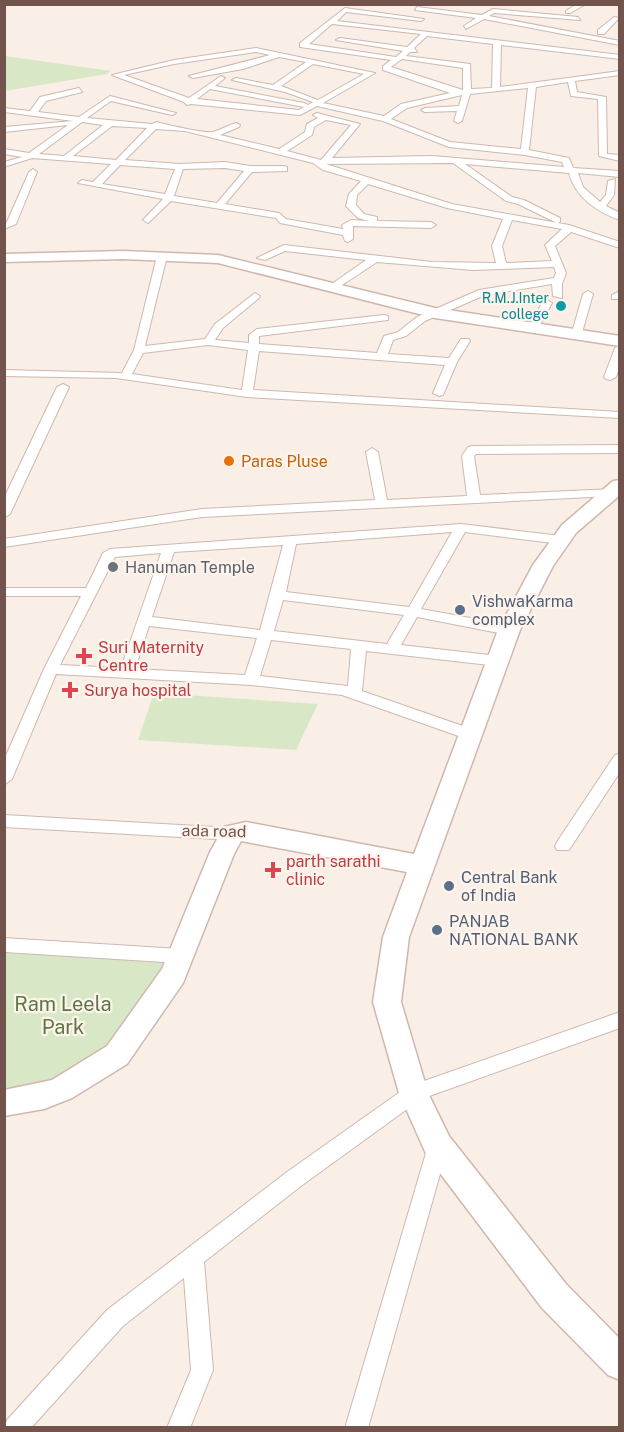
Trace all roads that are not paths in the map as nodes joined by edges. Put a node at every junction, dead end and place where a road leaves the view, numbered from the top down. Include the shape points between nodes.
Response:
1 (583, 4) edge
2 (416, 7) edge
3 (555, 8) dead end
4 (568, 12) junction
5 (479, 14) junction
6 (616, 18) dead end
7 (421, 19) junction
8 (331, 22) junction
9 (466, 27) dead end
10 (591, 28) dead end
11 (601, 32) junction
12 (425, 33) junction
13 (340, 40) dead end
14 (418, 41) junction
15 (620, 42) edge
16 (496, 47) junction
17 (324, 48) junction
18 (409, 49) junction
19 (277, 55) junction
20 (464, 57) dead end
21 (620, 57) edge
22 (399, 58) junction
23 (309, 62) junction
24 (387, 66) junction
25 (422, 70) dead end
26 (371, 73) junction
27 (445, 73) dead end
28 (620, 73) edge
29 (194, 76) dead end
30 (468, 76) junction
31 (221, 78) dead end
32 (236, 80) dead end
33 (571, 80) junction
34 (532, 86) junction
35 (210, 87) junction
36 (275, 87) junction
37 (80, 90) dead end
38 (496, 90) junction
39 (462, 93) junction
40 (190, 100) junction
41 (317, 104) junction
42 (461, 108) junction
43 (4, 110) edge
44 (425, 110) dead end
45 (304, 112) junction
46 (33, 113) junction
47 (172, 113) junction
48 (325, 117) junction
49 (385, 119) junction
50 (78, 120) junction
51 (458, 121) dead end
52 (110, 123) junction
53 (236, 125) dead end
54 (154, 126) junction
55 (4, 130) edge
56 (213, 135) junction
57 (4, 151) edge
58 (525, 152) junction
59 (279, 153) junction
60 (32, 156) junction
61 (66, 158) junction
62 (620, 158) edge
63 (455, 160) junction
64 (120, 162) junction
65 (324, 163) junction
66 (4, 165) edge
67 (180, 167) junction
68 (250, 169) junction
69 (284, 169) dead end
70 (571, 171) junction
71 (33, 172) dead end
72 (616, 178) edge
73 (367, 180) junction
74 (82, 183) dead end
75 (95, 185) junction
76 (168, 199) junction
77 (220, 205) junction
78 (604, 209) junction
79 (620, 212) edge
80 (509, 216) junction
81 (620, 218) edge
82 (148, 219) dead end
83 (388, 222) junction
84 (431, 225) dead end
85 (4, 226) edge
86 (567, 227) junction
87 (346, 233) junction
88 (620, 244) edge
89 (344, 254) junction
90 (162, 256) junction
91 (4, 258) edge
92 (262, 258) dead end
93 (373, 260) junction
94 (557, 264) junction
95 (502, 266) junction
96 (559, 280) junction
97 (333, 288) junction
98 (588, 294) dead end
99 (255, 296) dead end
100 (558, 296) dead end
101 (547, 303) dead end
102 (435, 313) junction
103 (384, 318) dead end
104 (532, 330) junction
105 (576, 336) junction
106 (465, 341) dead end
107 (620, 341) edge
108 (208, 342) junction
109 (254, 347) junction
110 (620, 348) edge
111 (140, 350) junction
112 (381, 357) junction
113 (452, 362) junction
114 (128, 372) junction
115 (4, 373) edge
116 (610, 376) dead end
117 (63, 387) dead end
118 (249, 390) junction
119 (440, 393) dead end
120 (620, 415) edge
121 (620, 449) edge
122 (372, 452) dead end
123 (615, 489) edge
124 (474, 499) junction
125 (382, 504) junction
126 (4, 514) edge
127 (461, 528) junction
128 (291, 539) junction
129 (561, 540) junction
130 (4, 543) edge
131 (169, 548) junction
132 (4, 592) edge
133 (87, 592) junction
134 (279, 594) junction
135 (412, 612) junction
136 (144, 621) junction
137 (509, 630) junction
138 (267, 635) junction
139 (359, 644) junction
140 (392, 648) junction
141 (498, 661) junction
142 (51, 669) junction
143 (126, 674) junction
144 (251, 680) junction
145 (355, 693) junction
146 (472, 735) junction
147 (618, 762) edge
148 (4, 779) edge
149 (4, 821) edge
150 (233, 834) junction
151 (563, 846) dead end
152 (420, 865) junction
153 (4, 945) edge
154 (180, 956) junction
155 (620, 1020) edge
156 (414, 1094) junction
157 (4, 1103) edge
158 (438, 1146) junction
159 (193, 1258) junction
160 (620, 1363) edge
161 (15, 1428) edge
162 (178, 1428) edge
163 (356, 1428) edge

1 - 4 street
2 - 5 street
2 - 7 street
3 - 4 street
4 - 5 street via 580,21 496,11
5 - 9 street
5 - 15 street
6 - 11 street
7 - 8 street via 345,10
7 - 12 street
8 - 12 street
8 - 17 street via 303,45
10 - 11 street
11 - 15 street
12 - 14 street
12 - 16 street
13 - 18 street
14 - 16 street
14 - 18 street
16 - 21 street
16 - 38 street
17 - 22 street
17 - 23 street
18 - 20 street
18 - 22 street
19 - 23 street
19 - 29 street
19 - 40 street via 252,50 116,75
22 - 24 street
22 - 30 street via 466,66
23 - 26 street
23 - 36 street
24 - 25 street
24 - 26 street
24 - 39 street
26 - 41 street
27 - 30 street
28 - 33 street
30 - 39 street
31 - 35 street
32 - 36 street
33 - 34 street
33 - 62 street via 574,94 602,98 603,156
34 - 38 street
34 - 58 street
35 - 40 street
35 - 41 street
36 - 41 street
37 - 46 street via 43,99
38 - 39 street
39 - 42 street
39 - 49 street via 404,106
40 - 45 street
40 - 47 street
41 - 45 street
41 - 49 street
42 - 44 street
42 - 51 street
43 - 46 street
45 - 48 street
46 - 50 street
47 - 50 street via 113,97
47 - 54 street
48 - 59 street
48 - 65 street via 356,124
49 - 58 street via 449,144
50 - 52 street
50 - 55 street
50 - 60 street
52 - 54 street
52 - 61 street
53 - 56 street
54 - 56 street
54 - 64 street via 140,136
56 - 59 street
57 - 60 street
58 - 70 street via 565,160
59 - 65 street
60 - 61 street
60 - 66 street via 17,165
61 - 64 street
63 - 65 street
63 - 70 street
63 - 86 street via 509,199
64 - 67 street
64 - 75 street
65 - 73 street
67 - 68 street via 225,165
67 - 76 street
68 - 69 street
68 - 77 street
70 - 72 street
70 - 78 street via 576,186
71 - 85 street via 11,224
72 - 78 street
73 - 80 street via 450,206
73 - 83 street via 353,194 351,206 361,216
74 - 75 street
75 - 76 street
76 - 77 street
76 - 82 street
77 - 87 street
78 - 79 street
78 - 81 street
80 - 86 street
80 - 95 street via 497,246
83 - 84 street
83 - 87 street via 351,223
86 - 88 street
86 - 94 street via 550,245
87 - 89 street via 350,247
89 - 92 street via 284,248
89 - 93 street
90 - 91 main road
90 - 97 main road via 218,259
90 - 111 street
93 - 95 street
93 - 97 street
94 - 95 street
94 - 96 street
96 - 100 street
96 - 102 street via 483,292
97 - 102 main road
98 - 105 street
99 - 108 street via 219,326
101 - 104 street
102 - 104 main road
102 - 112 street via 388,338
103 - 109 street via 257,332
104 - 105 main road
105 - 107 main road
106 - 113 street
108 - 109 street
108 - 111 street
109 - 112 street
109 - 118 street
110 - 116 street
111 - 114 street
112 - 113 street
113 - 119 street
114 - 115 street
114 - 118 street
117 - 126 street
118 - 120 street
121 - 124 street via 472,450 468,456
122 - 125 street
123 - 124 street
123 - 129 main road via 575,522
124 - 125 street
125 - 130 street via 202,513
127 - 128 street
127 - 129 street
127 - 135 street
128 - 131 street
128 - 134 street
129 - 137 main road via 543,565
131 - 133 street via 110,553
131 - 136 street
132 - 133 street
133 - 142 street
134 - 135 street
134 - 138 street
135 - 137 street
135 - 140 street
136 - 138 street
136 - 143 street
137 - 141 main road
138 - 139 street
138 - 144 street
139 - 140 street
139 - 145 street
140 - 141 street
141 - 146 main road
142 - 143 street
142 - 148 street
143 - 144 street
144 - 145 street
145 - 146 street
146 - 152 main road
147 - 151 street
149 - 150 street, ada road
150 - 152 main road, ada road via 246,831
150 - 154 main road
152 - 156 main road via 396,937 387,1002
153 - 154 street
154 - 157 main road via 173,975 117,1055 62,1089
155 - 156 street
156 - 158 main road
156 - 159 street via 294,1179
158 - 160 main road via 554,1296
158 - 163 street
159 - 161 street via 115,1318
159 - 162 street via 202,1370

